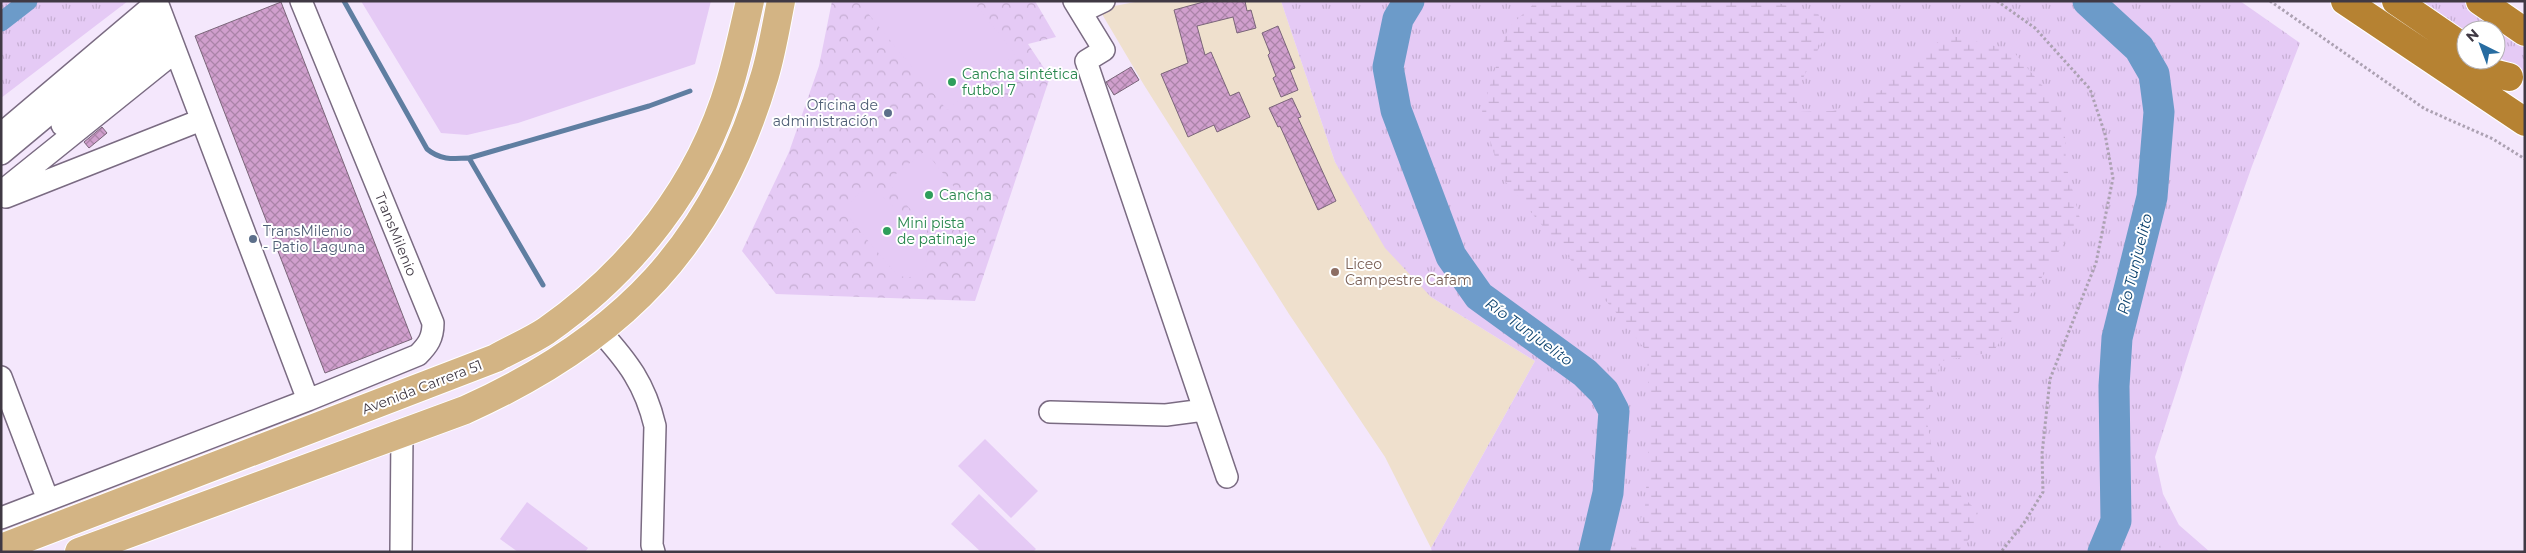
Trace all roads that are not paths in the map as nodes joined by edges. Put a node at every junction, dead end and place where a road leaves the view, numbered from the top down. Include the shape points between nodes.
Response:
1 (301, 1) edge
2 (750, 1) edge
3 (781, 1) edge
4 (1104, 1) edge
5 (2345, 1) edge
6 (2396, 1) edge
7 (2480, 1) edge
8 (1077, 6) edge
9 (165, 22) edge
10 (2525, 32) edge
11 (2456, 41) edge
12 (2429, 57) junction
13 (2498, 70) edge
14 (2517, 83) edge
15 (201, 120) junction
16 (2525, 122) edge
17 (1, 134) edge
18 (1, 154) edge
19 (1, 174) edge
20 (1, 192) edge
21 (1, 199) edge
22 (600, 331) junction
23 (1, 377) edge
24 (308, 400) junction
25 (1204, 410) junction
26 (1050, 412) dead end
27 (402, 432) junction
28 (1227, 477) dead end
29 (48, 500) junction
30 (1, 518) edge
31 (17, 546) edge
32 (79, 552) edge
33 (401, 552) edge
34 (654, 552) edge

1 - 24 street, TransMilenio via 433,324 433,336 427,346 406,361
2 - 31 main road, Avenida Carrera 51 via 730,85 708,141 670,210 627,263 585,302 544,332 496,358
3 - 22 main road via 766,74 754,112 720,188 700,224 679,252 656,279
4 - 8 street
5 - 12 highway
6 - 11 highway
7 - 10 highway
8 - 25 street via 1104,50 1086,62
9 - 15 street
9 - 17 street
9 - 18 street
9 - 19 street
9 - 20 street
12 - 14 highway
12 - 16 highway
13 - 14 highway
15 - 21 street
15 - 24 street
22 - 27 main road via 512,389
22 - 34 street via 632,367 651,409 655,426
23 - 29 street
24 - 29 street, TransMilenio
25 - 26 street via 1166,415
25 - 28 street
27 - 32 main road
27 - 33 street
29 - 30 street, TransMilenio

